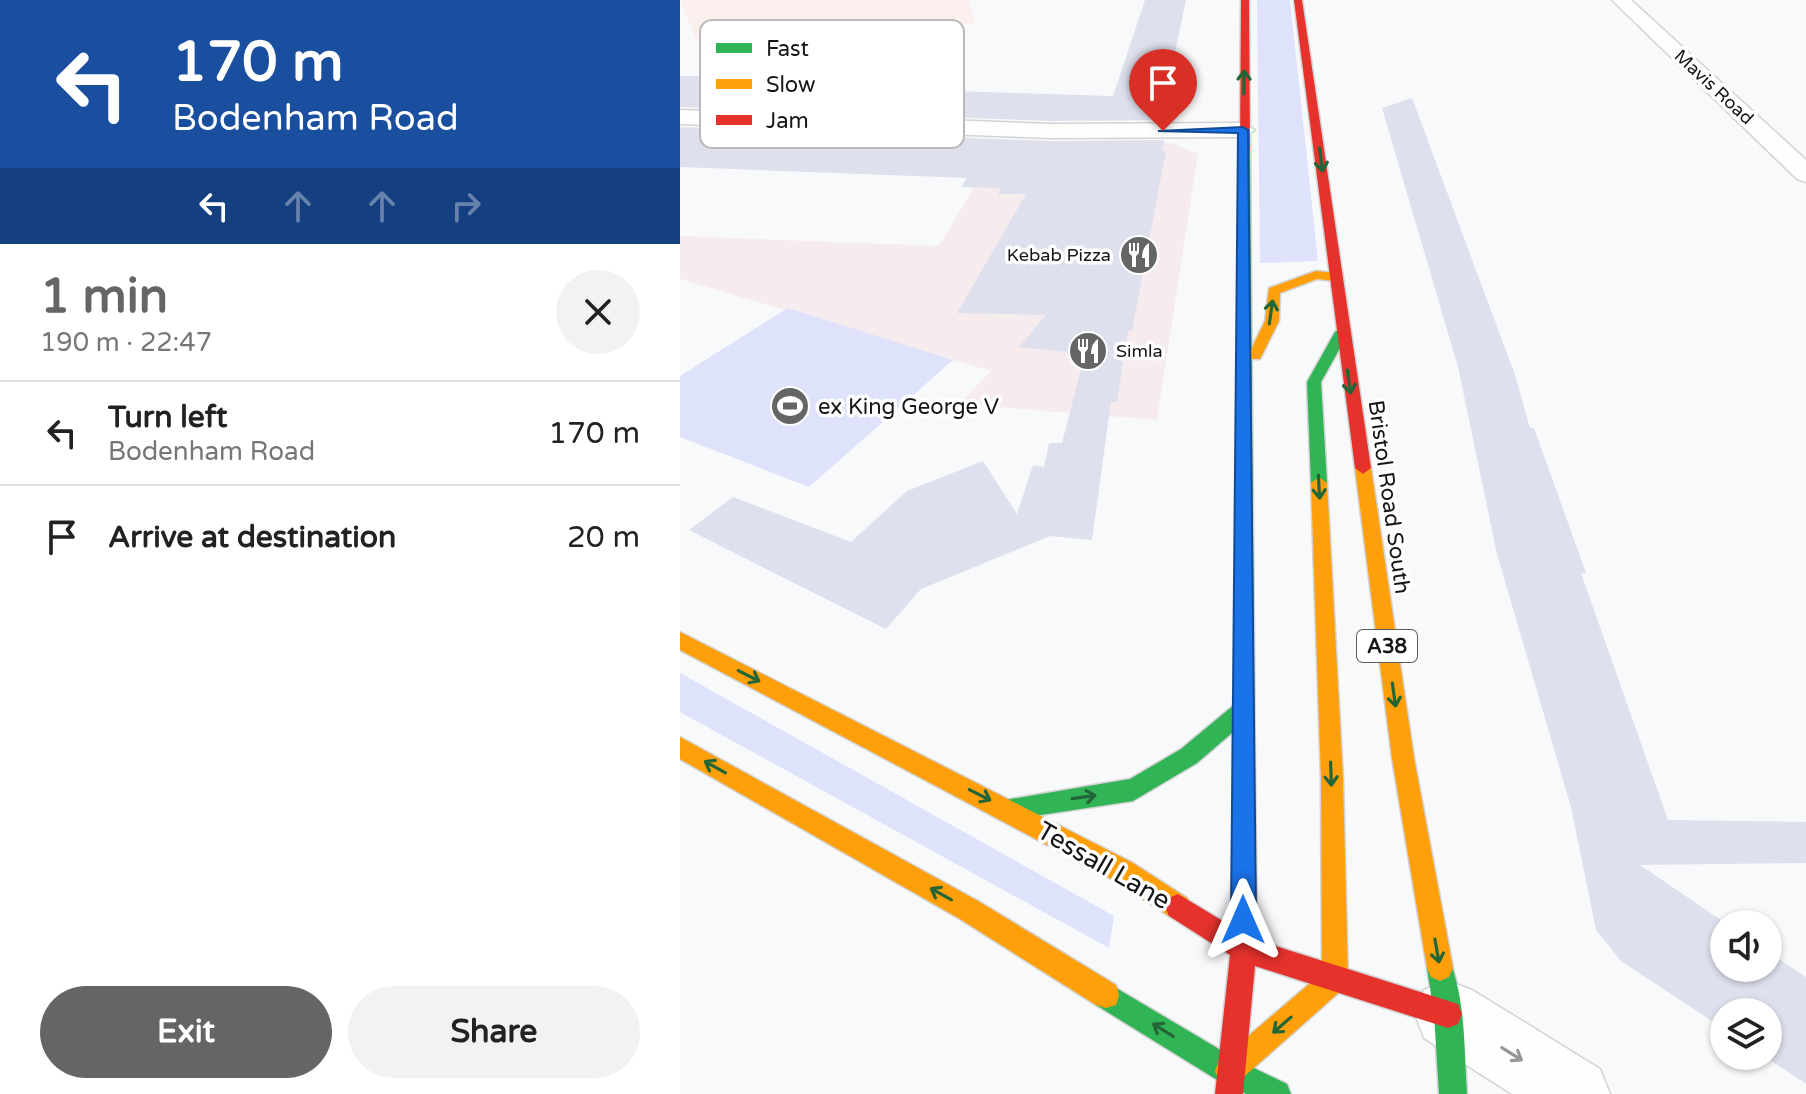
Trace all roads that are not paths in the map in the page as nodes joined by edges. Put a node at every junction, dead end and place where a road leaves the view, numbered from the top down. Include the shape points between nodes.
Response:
1 (1245, 0) edge
2 (1298, 0) edge
3 (1621, 0) edge
4 (680, 117) edge
5 (700, 118) edge
6 (964, 128) edge
7 (1243, 130) junction
8 (1806, 174) edge
9 (1335, 277) junction
10 (1342, 332) junction
11 (1242, 384) junction
12 (680, 640) edge
13 (1242, 711) junction
14 (680, 747) edge
15 (1007, 809) junction
16 (1244, 949) junction
17 (1335, 979) junction
18 (1448, 1014) junction
19 (1229, 1071) junction
20 (1229, 1094) edge
21 (1277, 1094) edge
22 (1453, 1094) edge
23 (1575, 1094) edge

7 -> 1 main road
2 -> 9 main road, Bristol Road South / A38
3 - 8 street, Mavis Road
4 - 5 street
6 - 7 street
7 - 11 main road
9 - 10 main road, Bristol Road South / A38
11 -> 9 main road via 1272,321 1274,291 1316,275
10 -> 17 main road via 1314,382 1332,779
10 -> 18 main road, Bristol Road South / A38 via 1405,772
11 - 13 main road
12 -> 15 main road, Tessall Lane
15 -> 13 main road via 1133,790 1189,756
13 - 16 main road
19 -> 14 main road via 969,910
15 - 16 main road, Tessall Lane via 1124,872
16 - 17 main road, Tessall Lane
16 - 19 main road
17 - 18 main road, Tessall Lane
17 -> 19 main road
18 - 22 main road, Bristol Road South / A38
18 -> 23 street, Tessall Lane
19 - 20 main road
19 - 21 main road

